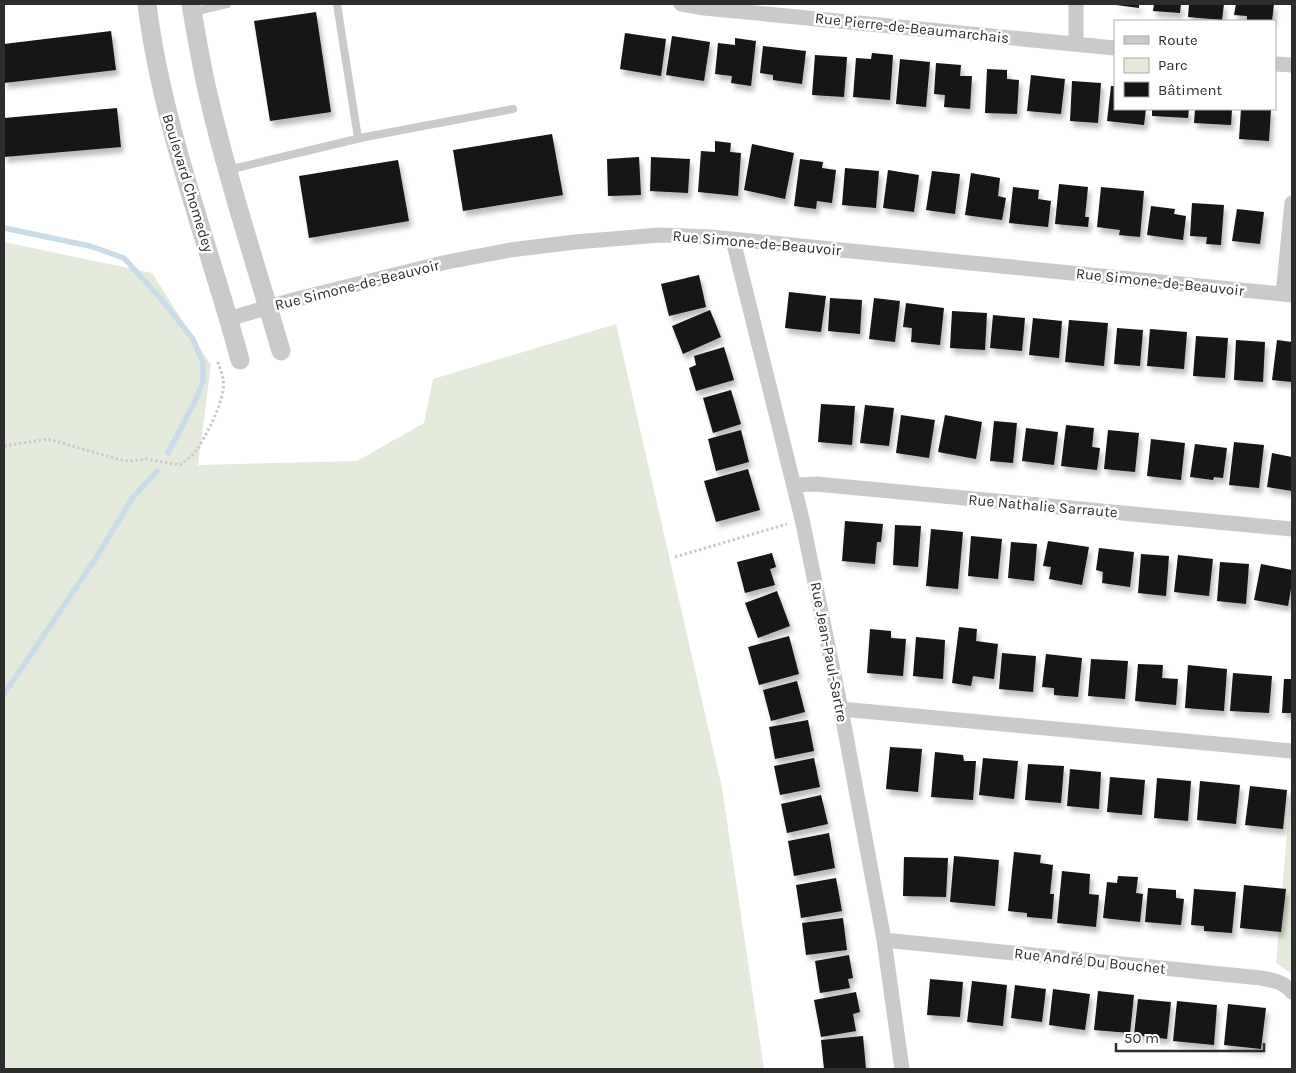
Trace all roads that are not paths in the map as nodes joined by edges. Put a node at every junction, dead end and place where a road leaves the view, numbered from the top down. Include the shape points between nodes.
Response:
1 (147, 4) edge
2 (227, 4) edge
3 (337, 4) edge
4 (681, 4) edge
5 (1076, 4) edge
6 (192, 8) edge
7 (1076, 44) junction
8 (1114, 48) edge
9 (1276, 64) edge
10 (1292, 65) edge
11 (513, 109) dead end
12 (358, 138) junction
13 (228, 170) junction
14 (1292, 203) edge
15 (733, 240) junction
16 (1288, 294) edge
17 (268, 307) junction
18 (228, 319) junction
19 (281, 351) dead end
20 (240, 360) dead end
21 (794, 485) junction
22 (1292, 529) edge
23 (841, 709) junction
24 (1292, 751) edge
25 (884, 940) junction
26 (1292, 992) edge
27 (902, 1069) edge

1 - 18 street, Boulevard Chomedey via 166,106
2 - 6 lane
3 - 12 lane
4 - 7 street, Rue Pierre-de-Beaumarchais
5 - 7 street
6 - 13 street via 208,94
7 - 8 street, Rue Pierre-de-Beaumarchais
9 - 10 street
11 - 12 lane
12 - 13 lane
13 - 17 street
14 - 16 street
15 - 16 street, Rue Simone-de-Beauvoir
15 - 17 street, Rue Simone-de-Beauvoir via 659,235 510,250 447,262
15 - 21 street, Rue Jean-Paul-Sartre
17 - 18 street, Rue Simone-de-Beauvoir
17 - 19 street
18 - 20 street, Boulevard Chomedey
21 - 22 street, Rue Nathalie Sarraute via 816,484
21 - 23 street, Rue Jean-Paul-Sartre
23 - 24 street
23 - 25 street, Rue Jean-Paul-Sartre
25 - 26 street, Rue André Du Bouchet via 1261,978 1284,984
25 - 27 street, Rue Jean-Paul-Sartre

